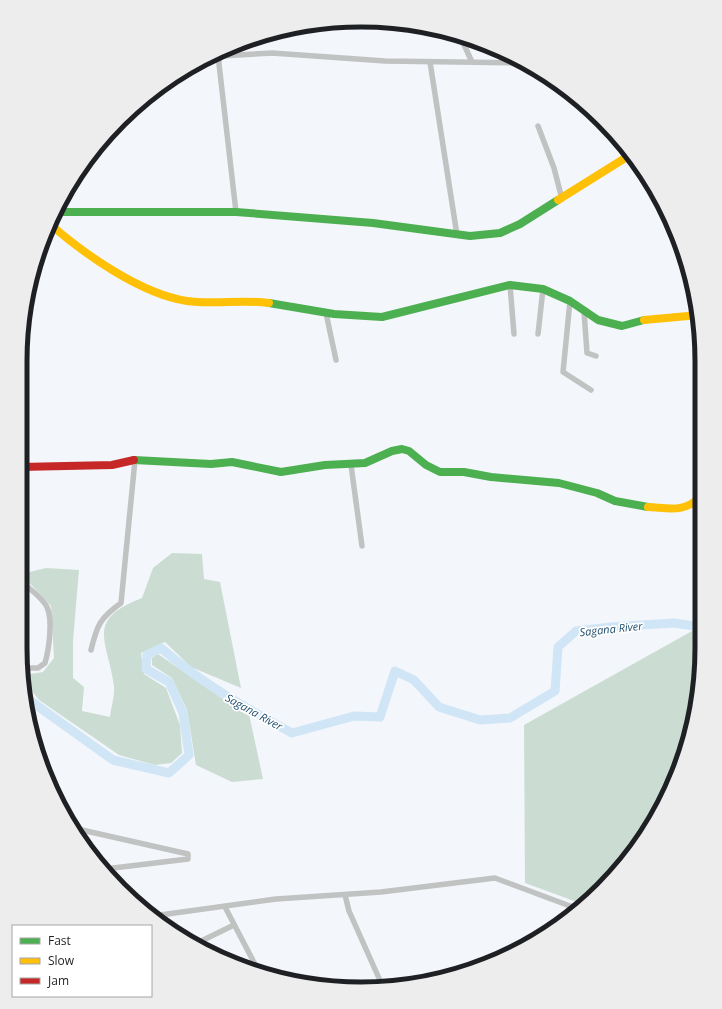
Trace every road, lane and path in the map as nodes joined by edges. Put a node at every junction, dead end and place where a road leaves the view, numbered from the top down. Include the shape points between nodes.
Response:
1 (463, 43) edge
2 (224, 56) edge
3 (219, 58) edge
4 (430, 62) junction
5 (472, 62) junction
6 (513, 64) edge
7 (538, 126) dead end
8 (626, 158) edge
9 (562, 199) junction
10 (62, 212) edge
11 (236, 212) junction
12 (54, 228) edge
13 (456, 235) junction
14 (510, 285) junction
15 (542, 289) junction
16 (570, 301) junction
17 (584, 311) junction
18 (326, 313) junction
19 (692, 316) edge
20 (514, 334) dead end
21 (538, 334) dead end
22 (596, 356) dead end
23 (336, 360) dead end
24 (591, 390) dead end
25 (135, 460) junction
26 (351, 465) junction
27 (27, 467) edge
28 (695, 502) edge
29 (362, 546) dead end
30 (27, 587) edge
31 (91, 650) dead end
32 (28, 668) edge
33 (81, 830) edge
34 (110, 868) edge
35 (346, 895) junction
36 (225, 907) junction
37 (572, 907) edge
38 (161, 915) edge
39 (234, 925) junction
40 (201, 941) edge
41 (255, 964) edge
42 (380, 981) edge

1 - 5 street
2 - 4 street via 272,53
3 - 11 street
4 - 5 street
4 - 13 street
5 - 6 street
7 - 9 street via 554,168
8 - 9 street
9 - 13 street via 500,233
10 - 11 street
11 - 13 street via 373,223
12 - 18 street via 92,257 142,286 173,298 211,302 261,302
14 - 15 street
14 - 18 street via 382,317
14 - 20 street
15 - 16 street
15 - 21 street
16 - 17 street
16 - 24 street via 563,372
17 - 19 street via 598,320 622,326 644,320
17 - 22 street via 587,353
18 - 23 street
25 - 26 street via 211,464 232,462 281,472 325,465
25 - 27 street via 112,465
25 - 31 street via 121,603 102,618 96,629
26 - 28 street via 366,463 402,449 440,472 464,472 559,483 636,506 678,509
26 - 29 street
30 - 32 street via 46,606 49,634 45,663 38,668
33 - 34 street via 188,854 188,859
35 - 36 street via 276,899
35 - 37 street via 495,878
35 - 42 street via 348,911
36 - 38 street
36 - 39 street
39 - 40 street
39 - 41 street

